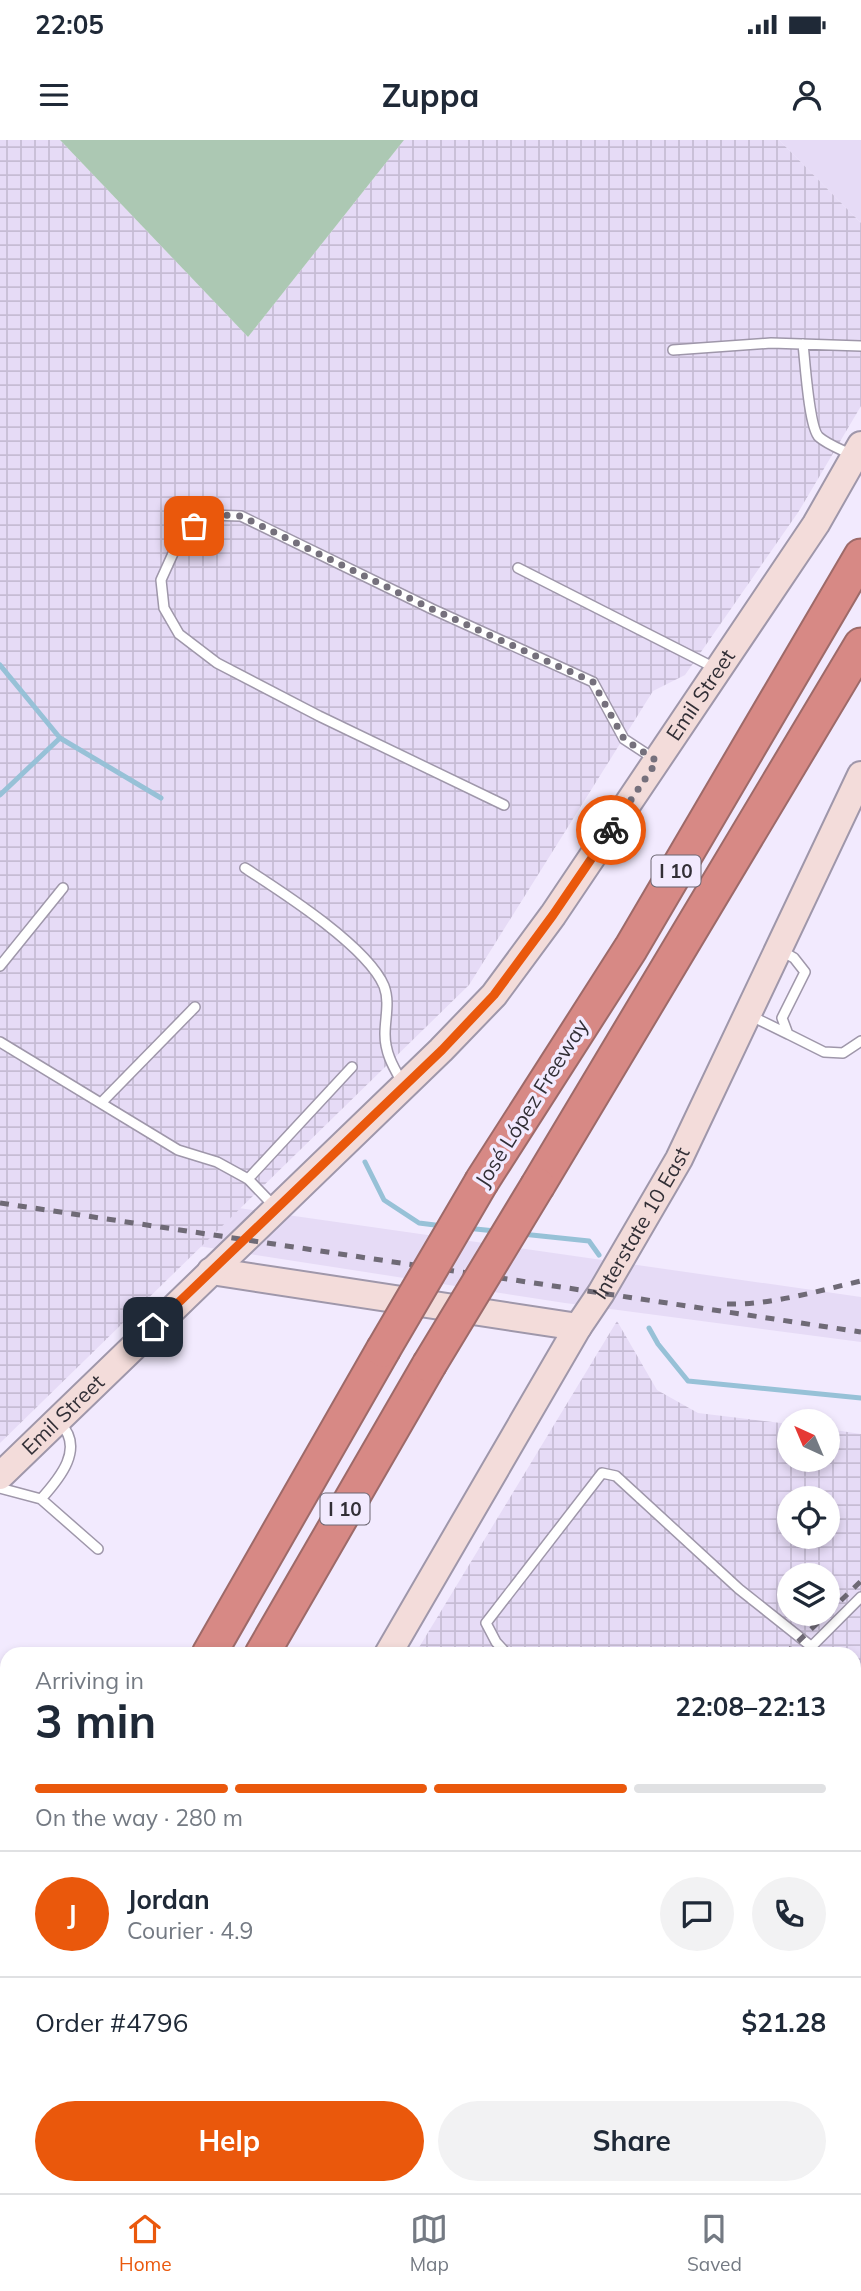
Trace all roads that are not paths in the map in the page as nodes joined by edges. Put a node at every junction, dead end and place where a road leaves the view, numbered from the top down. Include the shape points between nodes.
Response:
1 (803, 344) junction
2 (861, 346) edge
3 (673, 350) dead end
4 (858, 451) edge
5 (861, 556) edge
6 (518, 568) dead end
7 (861, 645) edge
8 (719, 670) junction
9 (657, 761) junction
10 (857, 792) edge
11 (504, 805) dead end
12 (244, 868) dead end
13 (63, 888) dead end
14 (778, 949) junction
15 (0, 966) edge
16 (195, 1007) dead end
17 (748, 1015) junction
18 (788, 1034) junction
19 (861, 1041) edge
20 (0, 1042) edge
21 (352, 1067) dead end
22 (404, 1086) junction
23 (101, 1103) junction
24 (248, 1179) junction
25 (268, 1216) junction
26 (211, 1271) junction
27 (273, 1281) junction
28 (578, 1327) junction
29 (57, 1420) junction
30 (0, 1476) edge
31 (0, 1488) edge
32 (41, 1499) junction
33 (98, 1549) dead end
34 (861, 1597) edge
35 (218, 1640) edge
36 (266, 1647) edge
37 (391, 1647) edge
38 (500, 1647) edge
39 (805, 1647) edge
40 (811, 1647) edge

1 - 2 lane
1 - 3 lane
1 - 4 lane via 816,434
4 - 8 main road, Emil Street via 816,524
5 - 35 highway, José López Freeway / I 10, bridge via 631,948 482,1181
6 - 8 lane
7 - 36 highway, I 10, bridge via 429,1365
8 - 9 main road, Emil Street
9 - 11 lane via 624,739 593,682 241,516 207,514 180,538 161,580 164,608 179,634 217,663
9 - 22 main road, Emil Street via 502,985
10 - 14 main road, Interstate 10 East
12 - 22 lane via 295,901 368,964 383,986 389,1058
13 - 15 lane
14 - 17 main road, Interstate 10 East
14 - 18 lane via 794,958 805,972 782,1018
16 - 23 lane
17 - 18 lane
17 - 28 main road, Interstate 10 East via 661,1193
18 - 19 lane via 824,1052 843,1053
20 - 23 lane
21 - 24 lane
22 - 25 main road, Emil Street
23 - 24 lane via 178,1150 217,1161
24 - 25 lane
25 - 26 main road, Emil Street
25 - 27 main road via 254,1253
26 - 27 main road
26 - 29 main road, Emil Street
27 - 28 main road
28 - 37 main road, Interstate 10 East
29 - 30 main road, Emil Street
29 - 32 lane via 70,1433 71,1443 64,1472
31 - 32 lane
32 - 33 lane
34 - 40 lane
38 - 39 lane via 486,1623 602,1473 616,1476

